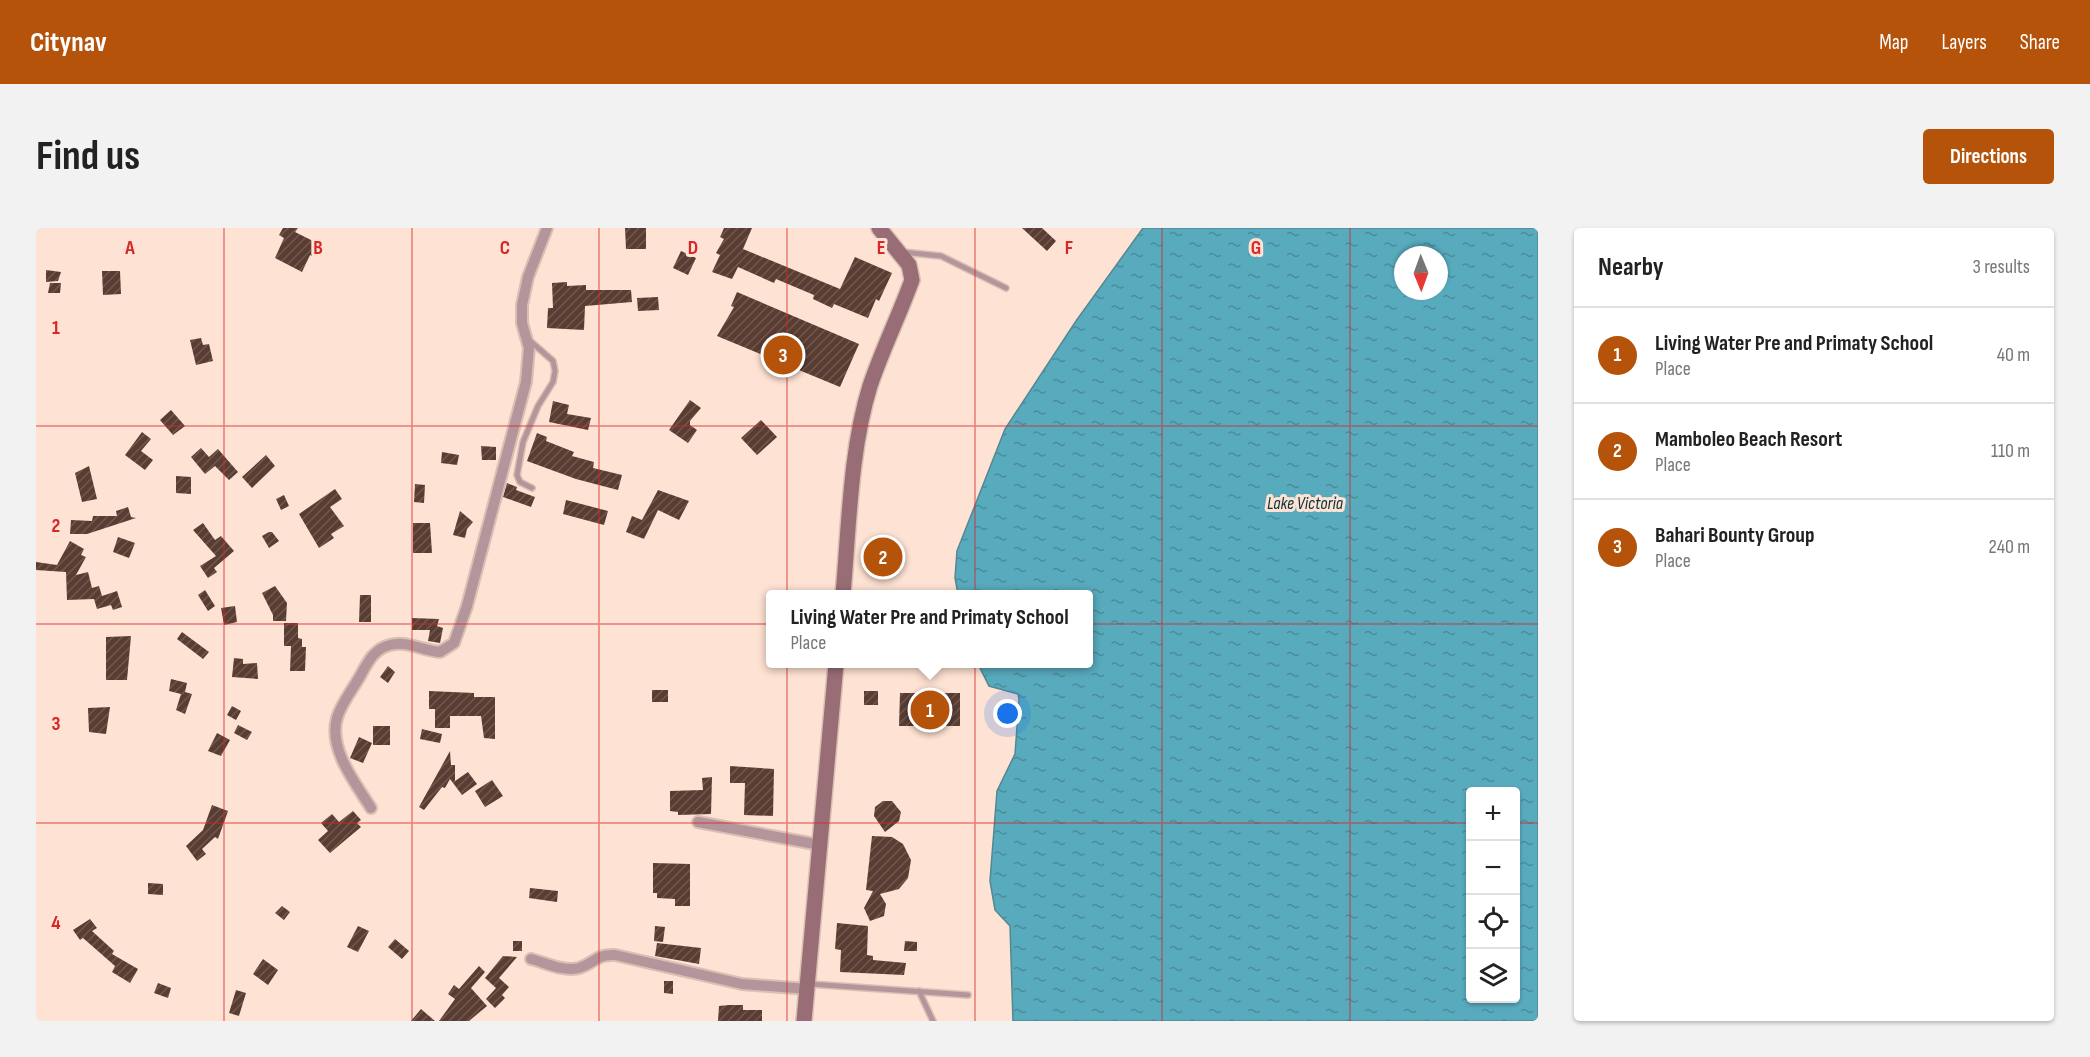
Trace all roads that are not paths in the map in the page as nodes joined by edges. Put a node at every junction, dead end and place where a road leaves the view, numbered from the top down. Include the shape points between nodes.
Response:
1 (547, 228) edge
2 (879, 228) edge
3 (897, 251) junction
4 (1006, 288) dead end
5 (528, 339) junction
6 (532, 488) dead end
7 (843, 590) edge
8 (836, 668) edge
9 (371, 808) dead end
10 (698, 822) dead end
11 (820, 845) junction
12 (531, 959) dead end
13 (808, 986) junction
14 (919, 991) junction
15 (968, 995) dead end
16 (804, 1021) edge
17 (933, 1021) edge

1 - 5 street via 524,291 521,317
2 - 3 street
3 - 4 lane via 942,256
3 - 7 street via 912,272 912,280 865,408
5 - 6 lane via 553,361 555,371 523,442 517,475 520,482
5 - 9 street via 526,382 454,643 440,652 393,644 380,648 370,658 338,717 336,737 345,763
8 - 11 street
10 - 11 street
11 - 13 street
12 - 13 street via 578,968 596,957 615,955 742,984
13 - 14 lane
13 - 16 street
14 - 15 lane
14 - 17 lane

